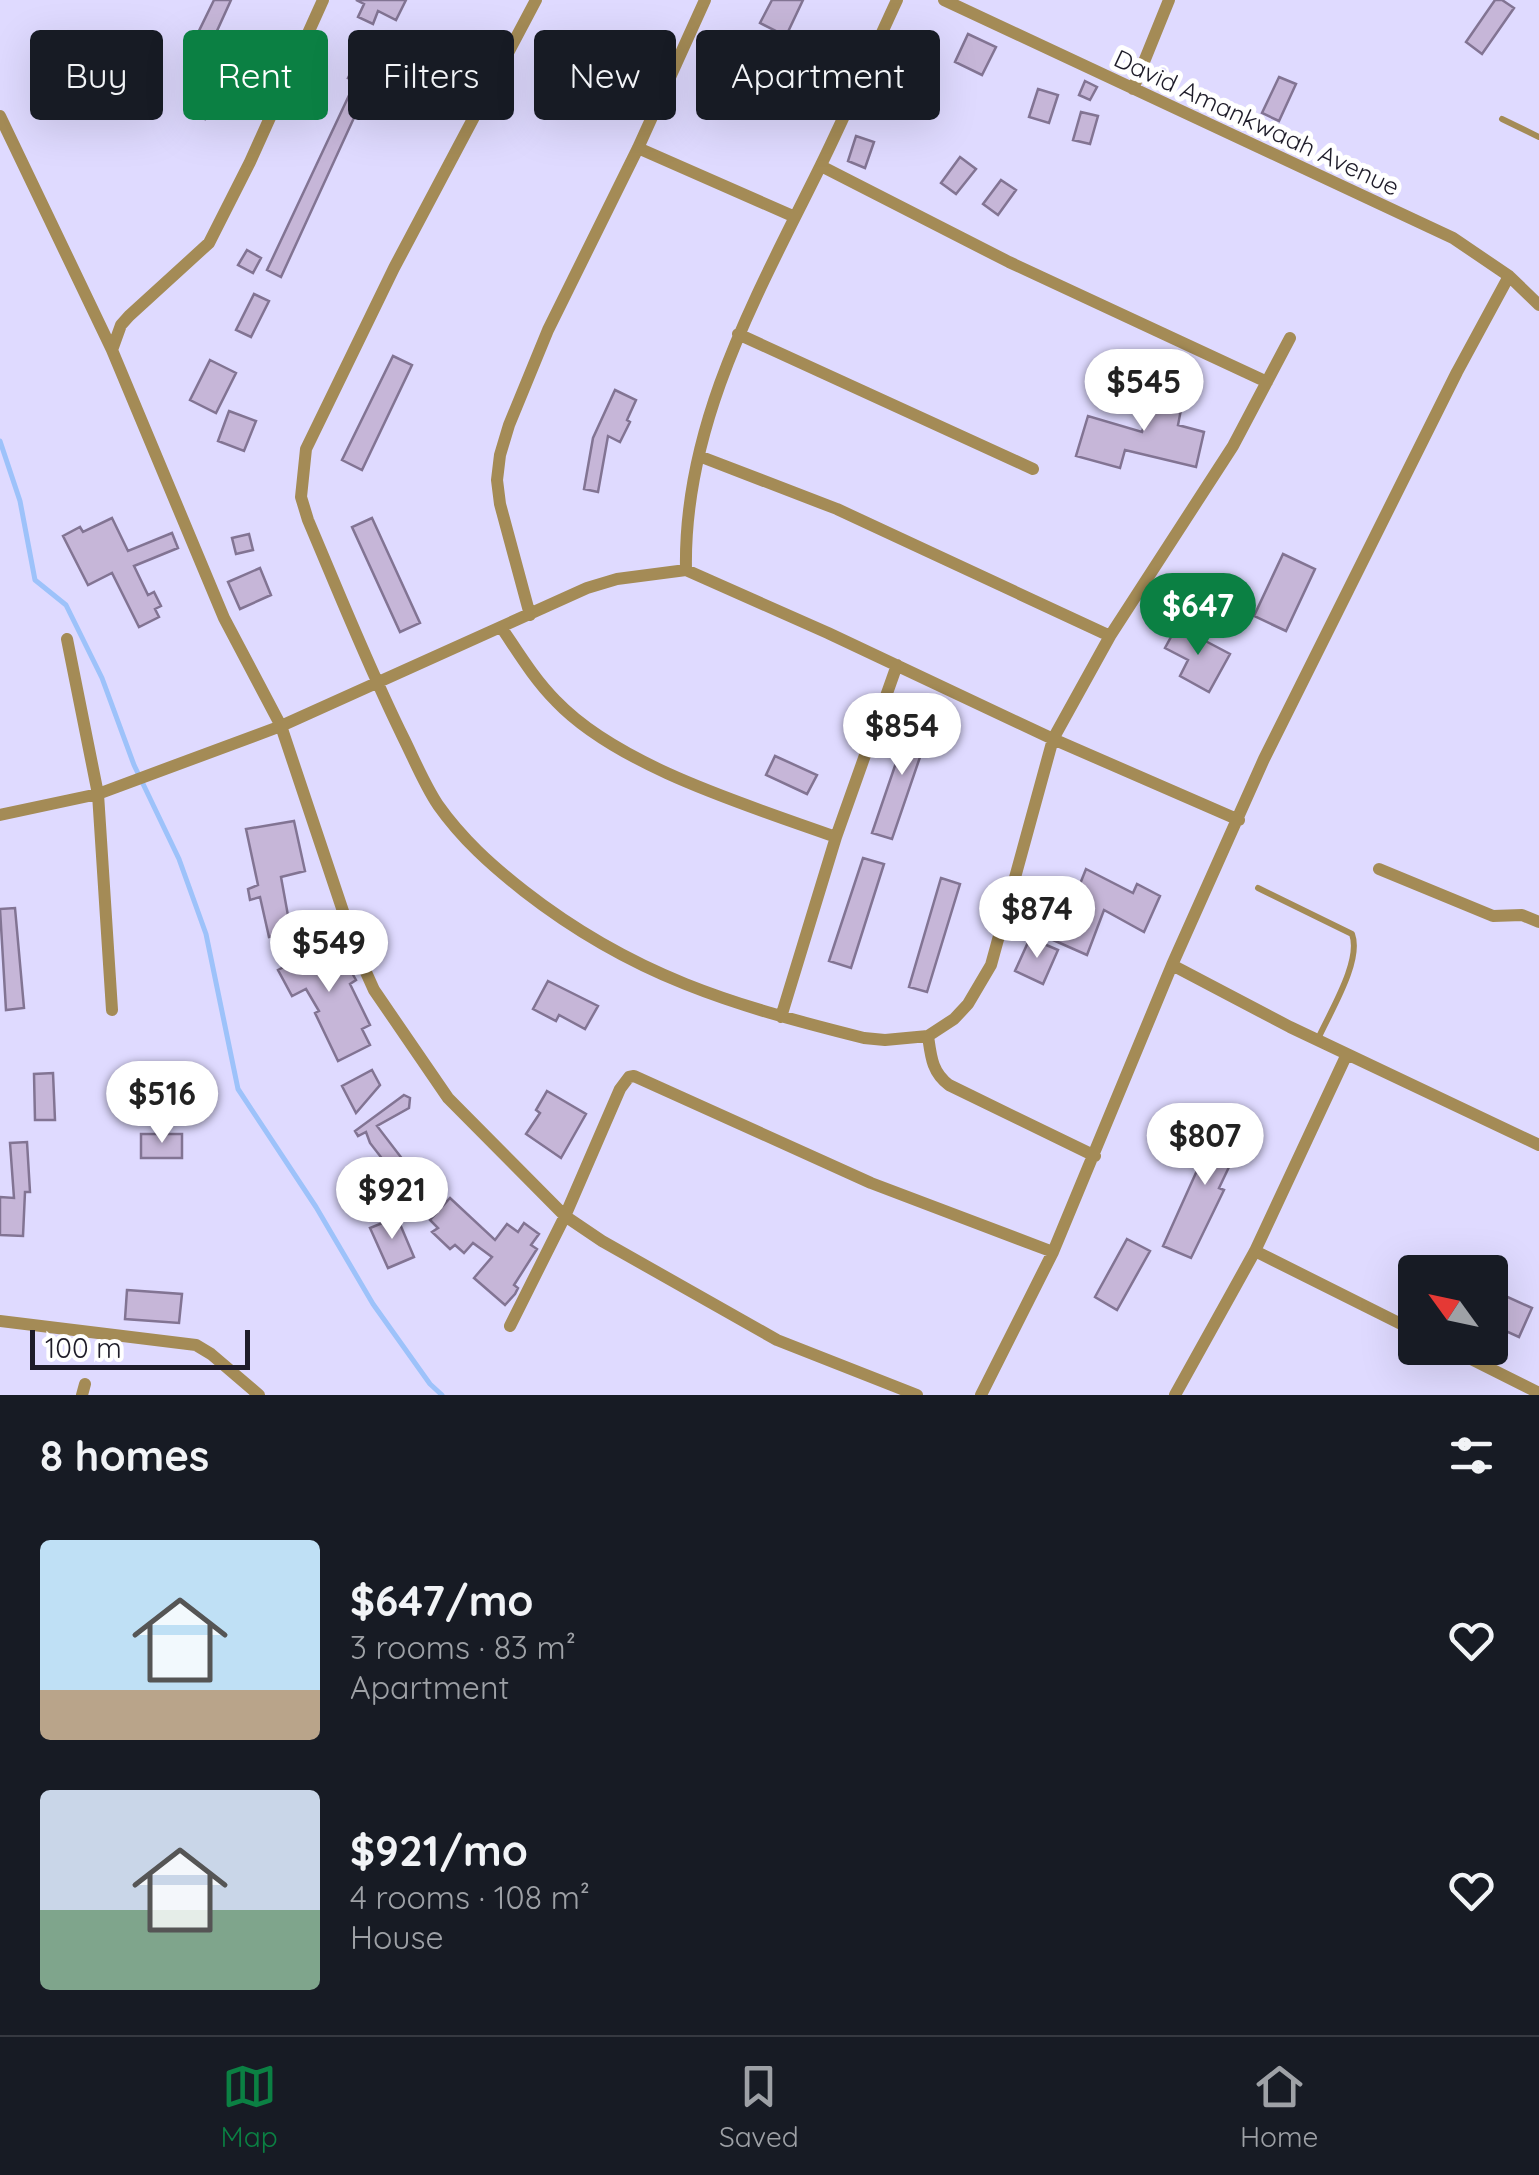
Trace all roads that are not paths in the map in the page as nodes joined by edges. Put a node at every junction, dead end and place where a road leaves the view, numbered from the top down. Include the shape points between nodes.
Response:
1 (323, 0) edge
2 (536, 0) edge
3 (705, 0) edge
4 (896, 0) edge
5 (944, 0) edge
6 (1169, 0) edge
7 (1133, 88) junction
8 (0, 116) edge
9 (1502, 119) dead end
10 (1539, 137) edge
11 (638, 148) junction
12 (820, 166) junction
13 (794, 217) junction
14 (1509, 276) junction
15 (1539, 305) edge
16 (738, 334) junction
17 (1290, 338) dead end
18 (112, 350) junction
19 (1267, 382) junction
20 (699, 456) junction
21 (1033, 469) dead end
22 (686, 570) junction
23 (530, 615) junction
24 (502, 626) junction
25 (1110, 636) junction
26 (67, 639) dead end
27 (897, 665) junction
28 (377, 685) junction
29 (280, 726) junction
30 (1053, 739) junction
31 (98, 794) junction
32 (0, 815) edge
33 (1240, 820) junction
34 (836, 837) junction
35 (1379, 869) dead end
36 (1258, 888) dead end
37 (1539, 922) edge
38 (1172, 965) junction
39 (112, 1010) dead end
40 (781, 1017) junction
41 (928, 1036) junction
42 (1317, 1040) junction
43 (1347, 1054) junction
44 (1539, 1144) edge
45 (1095, 1156) junction
46 (565, 1216) junction
47 (1255, 1251) junction
48 (1053, 1252) junction
49 (0, 1321) edge
50 (1398, 1322) edge
51 (510, 1326) dead end
52 (1483, 1365) edge
53 (1539, 1393) edge
54 (259, 1395) edge
55 (917, 1395) edge
56 (981, 1395) edge
57 (1175, 1395) edge

1 - 18 street via 209,243 129,316
2 - 28 street via 306,449 302,498 308,520
3 - 11 street
4 - 12 street
5 - 7 street, David Amankwaah Avenue
6 - 7 street
7 - 14 street, David Amankwaah Avenue via 1453,238
8 - 18 street
9 - 10 lane
11 - 13 street
11 - 23 street via 548,330 500,455 500,504
12 - 13 street
12 - 19 street
13 - 16 street
14 - 15 street, David Amankwaah Avenue
14 - 33 street
16 - 20 street
16 - 21 street
17 - 19 street
18 - 29 street via 224,618
19 - 25 street
20 - 22 street
20 - 25 street via 837,509
22 - 23 street via 617,578
22 - 27 street
23 - 24 street
24 - 28 street
24 - 34 street via 556,702 610,742
25 - 30 street
26 - 31 street
27 - 30 street
27 - 34 street
28 - 29 street
28 - 40 street via 434,800 491,865 618,954 666,978
29 - 31 street
29 - 46 street via 374,990 448,1098
30 - 33 street
30 - 41 street via 991,964 968,1004
31 - 32 street
31 - 39 street
33 - 38 street
34 - 40 street
35 - 37 street via 1493,916
36 - 42 lane via 1352,934 1353,960
38 - 42 street
38 - 45 street
40 - 41 street via 864,1038
41 - 45 street via 939,1078
42 - 43 street
43 - 44 street
43 - 47 street
45 - 48 street
46 - 48 street via 620,1089 634,1076 871,1183
46 - 51 street
46 - 55 street via 777,1340
47 - 50 street
47 - 57 street
48 - 56 street
49 - 54 street via 196,1346
52 - 53 street

